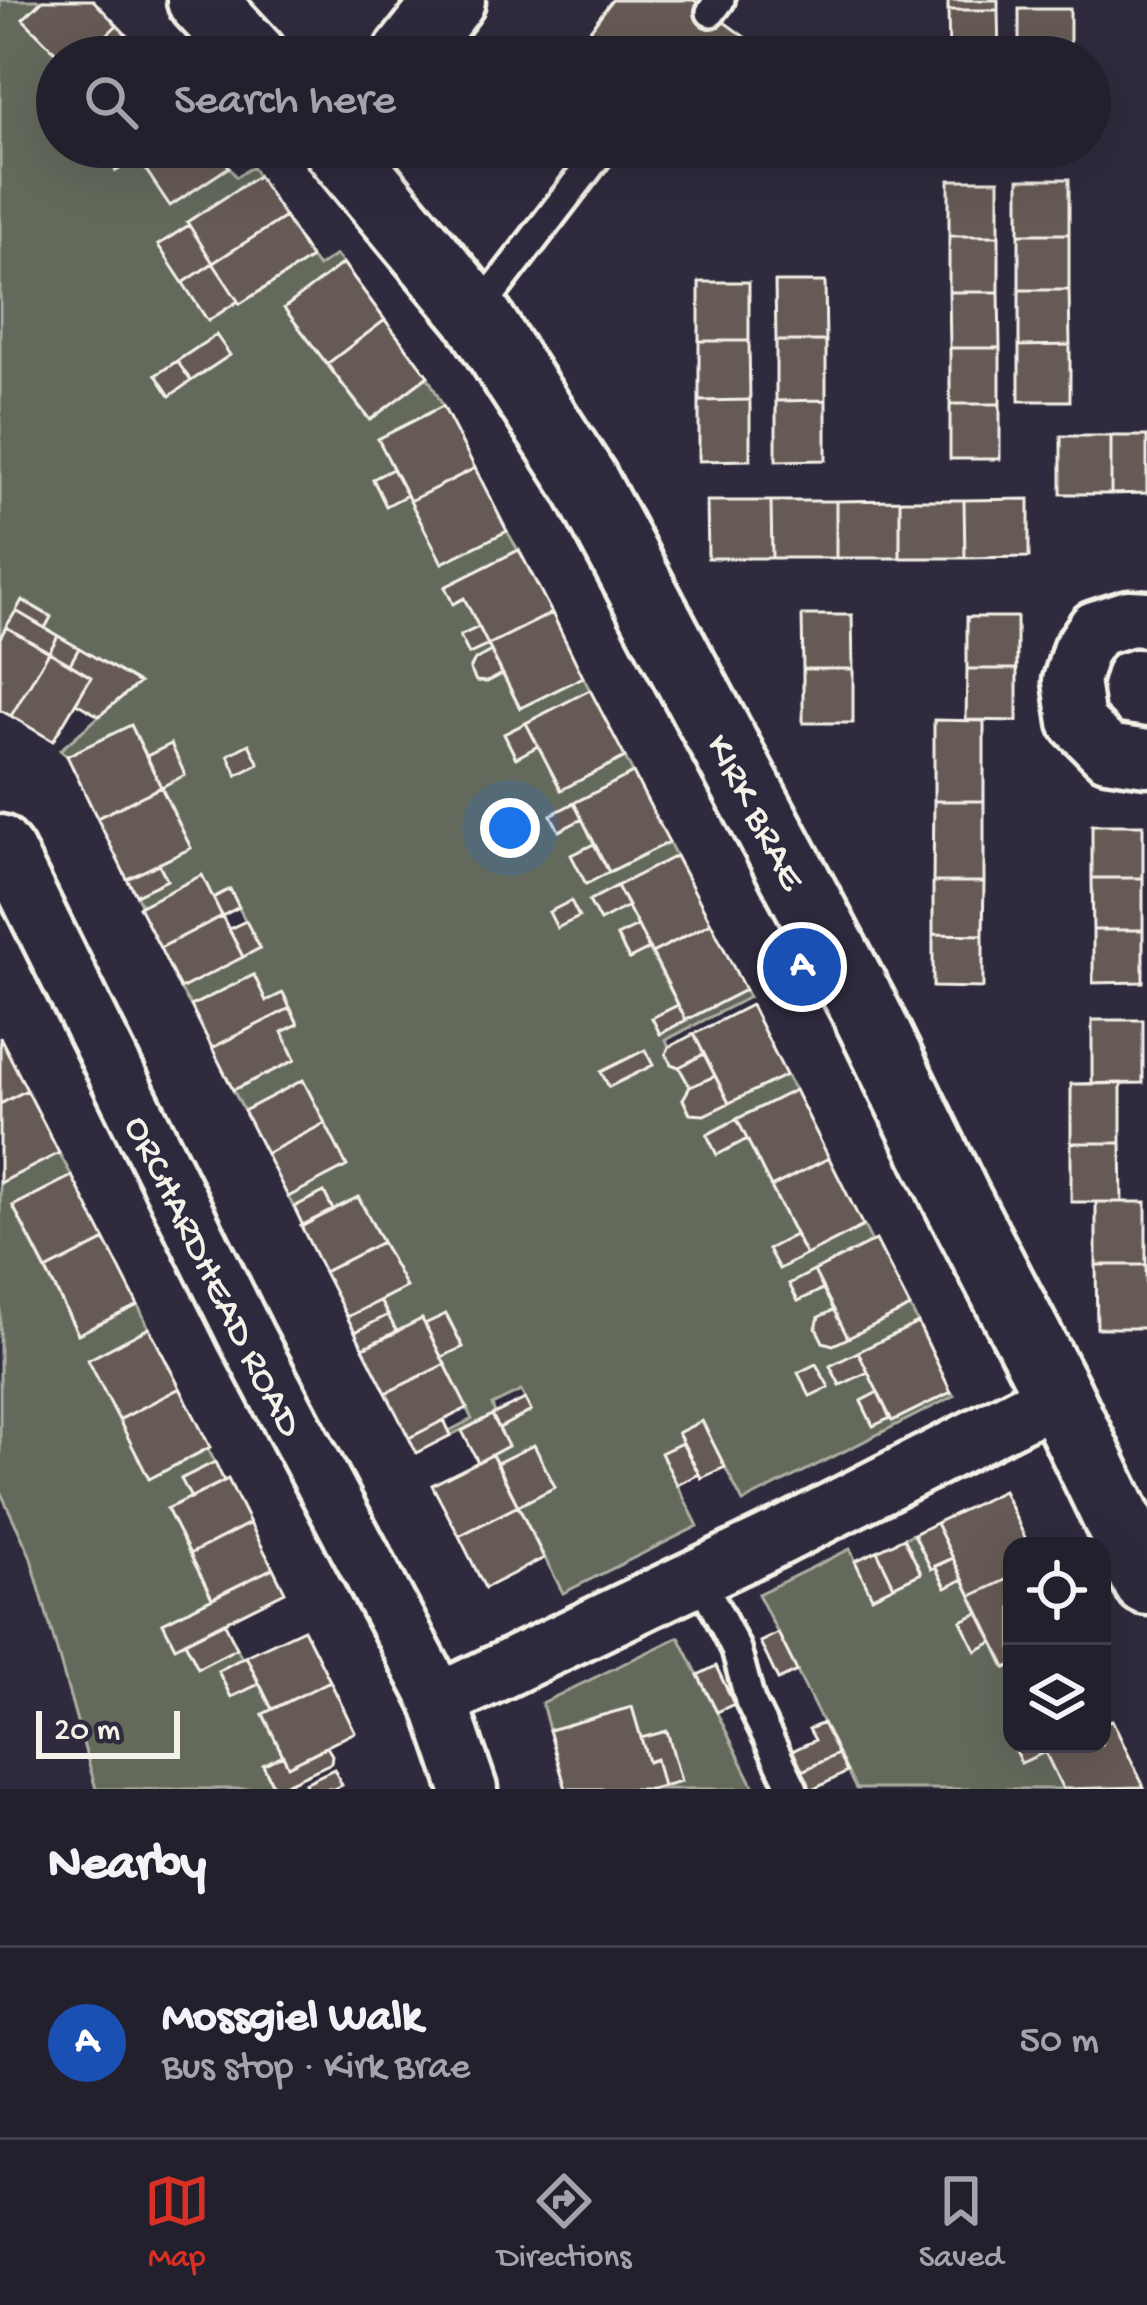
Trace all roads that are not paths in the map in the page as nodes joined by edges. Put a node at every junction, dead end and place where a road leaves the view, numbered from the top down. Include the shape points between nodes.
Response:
1 (201, 0) edge
2 (452, 0) edge
3 (234, 36) edge
4 (423, 36) edge
5 (354, 168) edge
6 (588, 168) edge
7 (476, 314) junction
8 (1147, 619) edge
9 (1147, 758) edge
10 (0, 844) edge
11 (1058, 1395) junction
12 (700, 1576) junction
13 (1147, 1581) edge
14 (439, 1701) junction
15 (469, 1789) edge
16 (793, 1789) edge

1 - 3 street
2 - 4 street
5 - 7 street, KIRK BRAE
6 - 7 lane
7 - 11 street, KIRK BRAE via 584,481
8 - 9 street via 1095,629 1070,680 1077,722 1107,752
10 - 14 street, ORCHARDHEAD ROAD via 245,1336
11 - 12 street
11 - 13 street, KIRK BRAE
12 - 14 street
12 - 16 lane
14 - 15 street, ORCHARDHEAD ROAD

